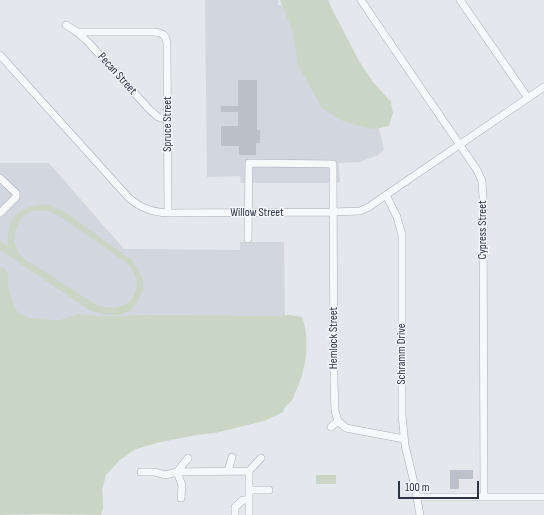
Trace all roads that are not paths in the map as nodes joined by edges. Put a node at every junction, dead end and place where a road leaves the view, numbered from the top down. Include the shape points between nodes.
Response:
1 (361, 0) edge
2 (460, 0) edge
3 (66, 25) dead end
4 (77, 32) junction
5 (0, 55) edge
6 (544, 87) edge
7 (528, 98) junction
8 (168, 120) junction
9 (460, 145) junction
10 (0, 178) edge
11 (386, 195) junction
12 (334, 212) junction
13 (0, 213) edge
14 (168, 213) junction
15 (248, 213) junction
16 (248, 239) dead end
17 (338, 421) junction
18 (331, 427) dead end
19 (404, 439) junction
20 (232, 457) dead end
21 (188, 458) dead end
22 (261, 458) dead end
23 (249, 471) junction
24 (141, 472) dead end
25 (178, 472) junction
26 (228, 472) junction
27 (249, 490) junction
28 (269, 490) dead end
29 (417, 497) junction
30 (484, 497) junction
31 (544, 497) edge
32 (181, 498) dead end
33 (249, 500) junction
34 (235, 515) edge
35 (249, 515) edge
36 (420, 515) edge

1 - 9 street, Cypress Street
2 - 7 street
3 - 4 street, Pecan Street
4 - 8 street, Pecan Street via 149,109 158,117
4 - 8 street, Spruce Street via 154,32 165,35
5 - 14 street, Willow Street via 128,197 139,206
6 - 7 street, Willow Street
7 - 9 street, Willow Street
8 - 14 street, Spruce Street
9 - 11 street, Willow Street
9 - 30 street, Cypress Street via 481,177 483,189
10 - 13 street via 16,194
11 - 12 street, Willow Street via 360,211
11 - 19 street, Schramm Drive via 398,217 402,235
12 - 15 street, Willow Street
12 - 15 street, Hemlock Street via 333,164 249,163
12 - 17 street, Hemlock Street via 334,404
14 - 15 street, Willow Street
15 - 16 street
17 - 18 street
17 - 19 street via 350,429
19 - 29 street, Schramm Drive
20 - 26 street
21 - 25 street
22 - 23 street
23 - 26 street
23 - 27 street
24 - 25 street via 165,475
25 - 26 street
25 - 32 street via 182,485
27 - 28 street
27 - 33 street
29 - 30 street
29 - 36 street, Schramm Drive
30 - 31 street
33 - 34 street via 242,500 235,507
33 - 35 street

